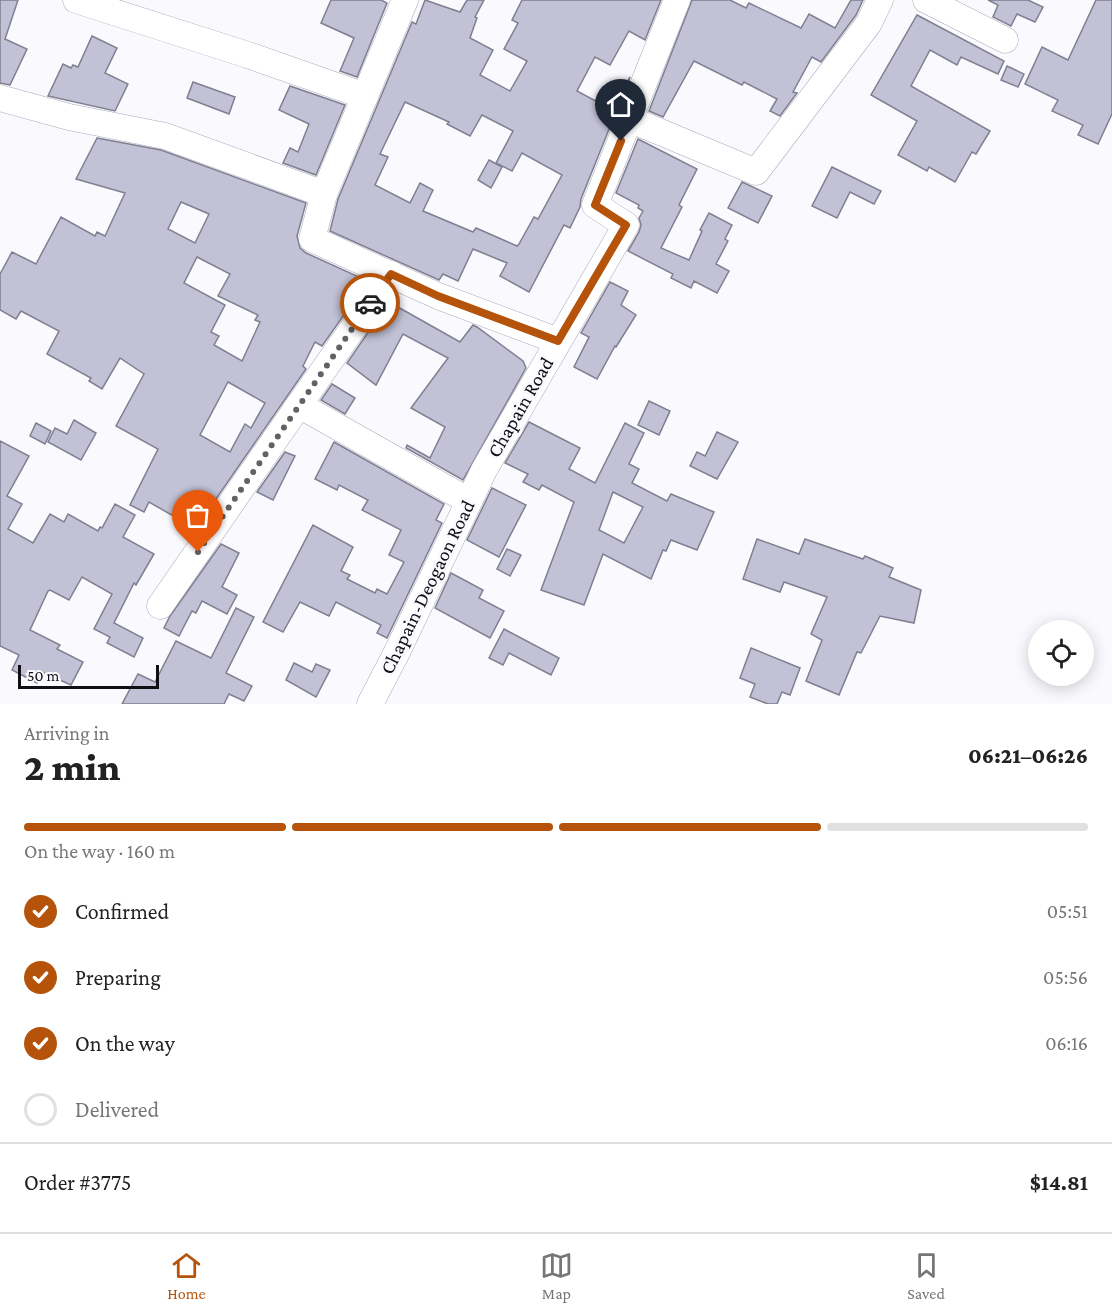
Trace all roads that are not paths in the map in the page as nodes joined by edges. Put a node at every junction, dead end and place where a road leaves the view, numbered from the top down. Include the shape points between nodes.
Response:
1 (75, 0) edge
2 (677, 0) edge
3 (880, 0) edge
4 (926, 0) edge
5 (399, 2) edge
6 (1005, 40) dead end
7 (365, 96) junction
8 (0, 98) edge
9 (629, 119) junction
10 (324, 194) junction
11 (391, 274) junction
12 (558, 341) junction
13 (299, 405) junction
14 (484, 470) joint
15 (470, 501) junction
16 (160, 606) dead end
17 (370, 704) edge

1 - 7 street
2 - 9 street, Chapain Road
3 - 9 street via 869,23 756,172
4 - 6 street
5 - 7 street
7 - 10 street
8 - 10 street via 69,117 165,136
9 - 12 street, Chapain Road via 595,205 626,225
10 - 11 street via 312,238
11 - 12 street
11 - 13 street
12 - 14 street, Chapain Road
13 - 15 street
13 - 16 street
14 - 15 street, Chapain-Deogaon Road
15 - 17 street, Chapain-Deogaon Road

